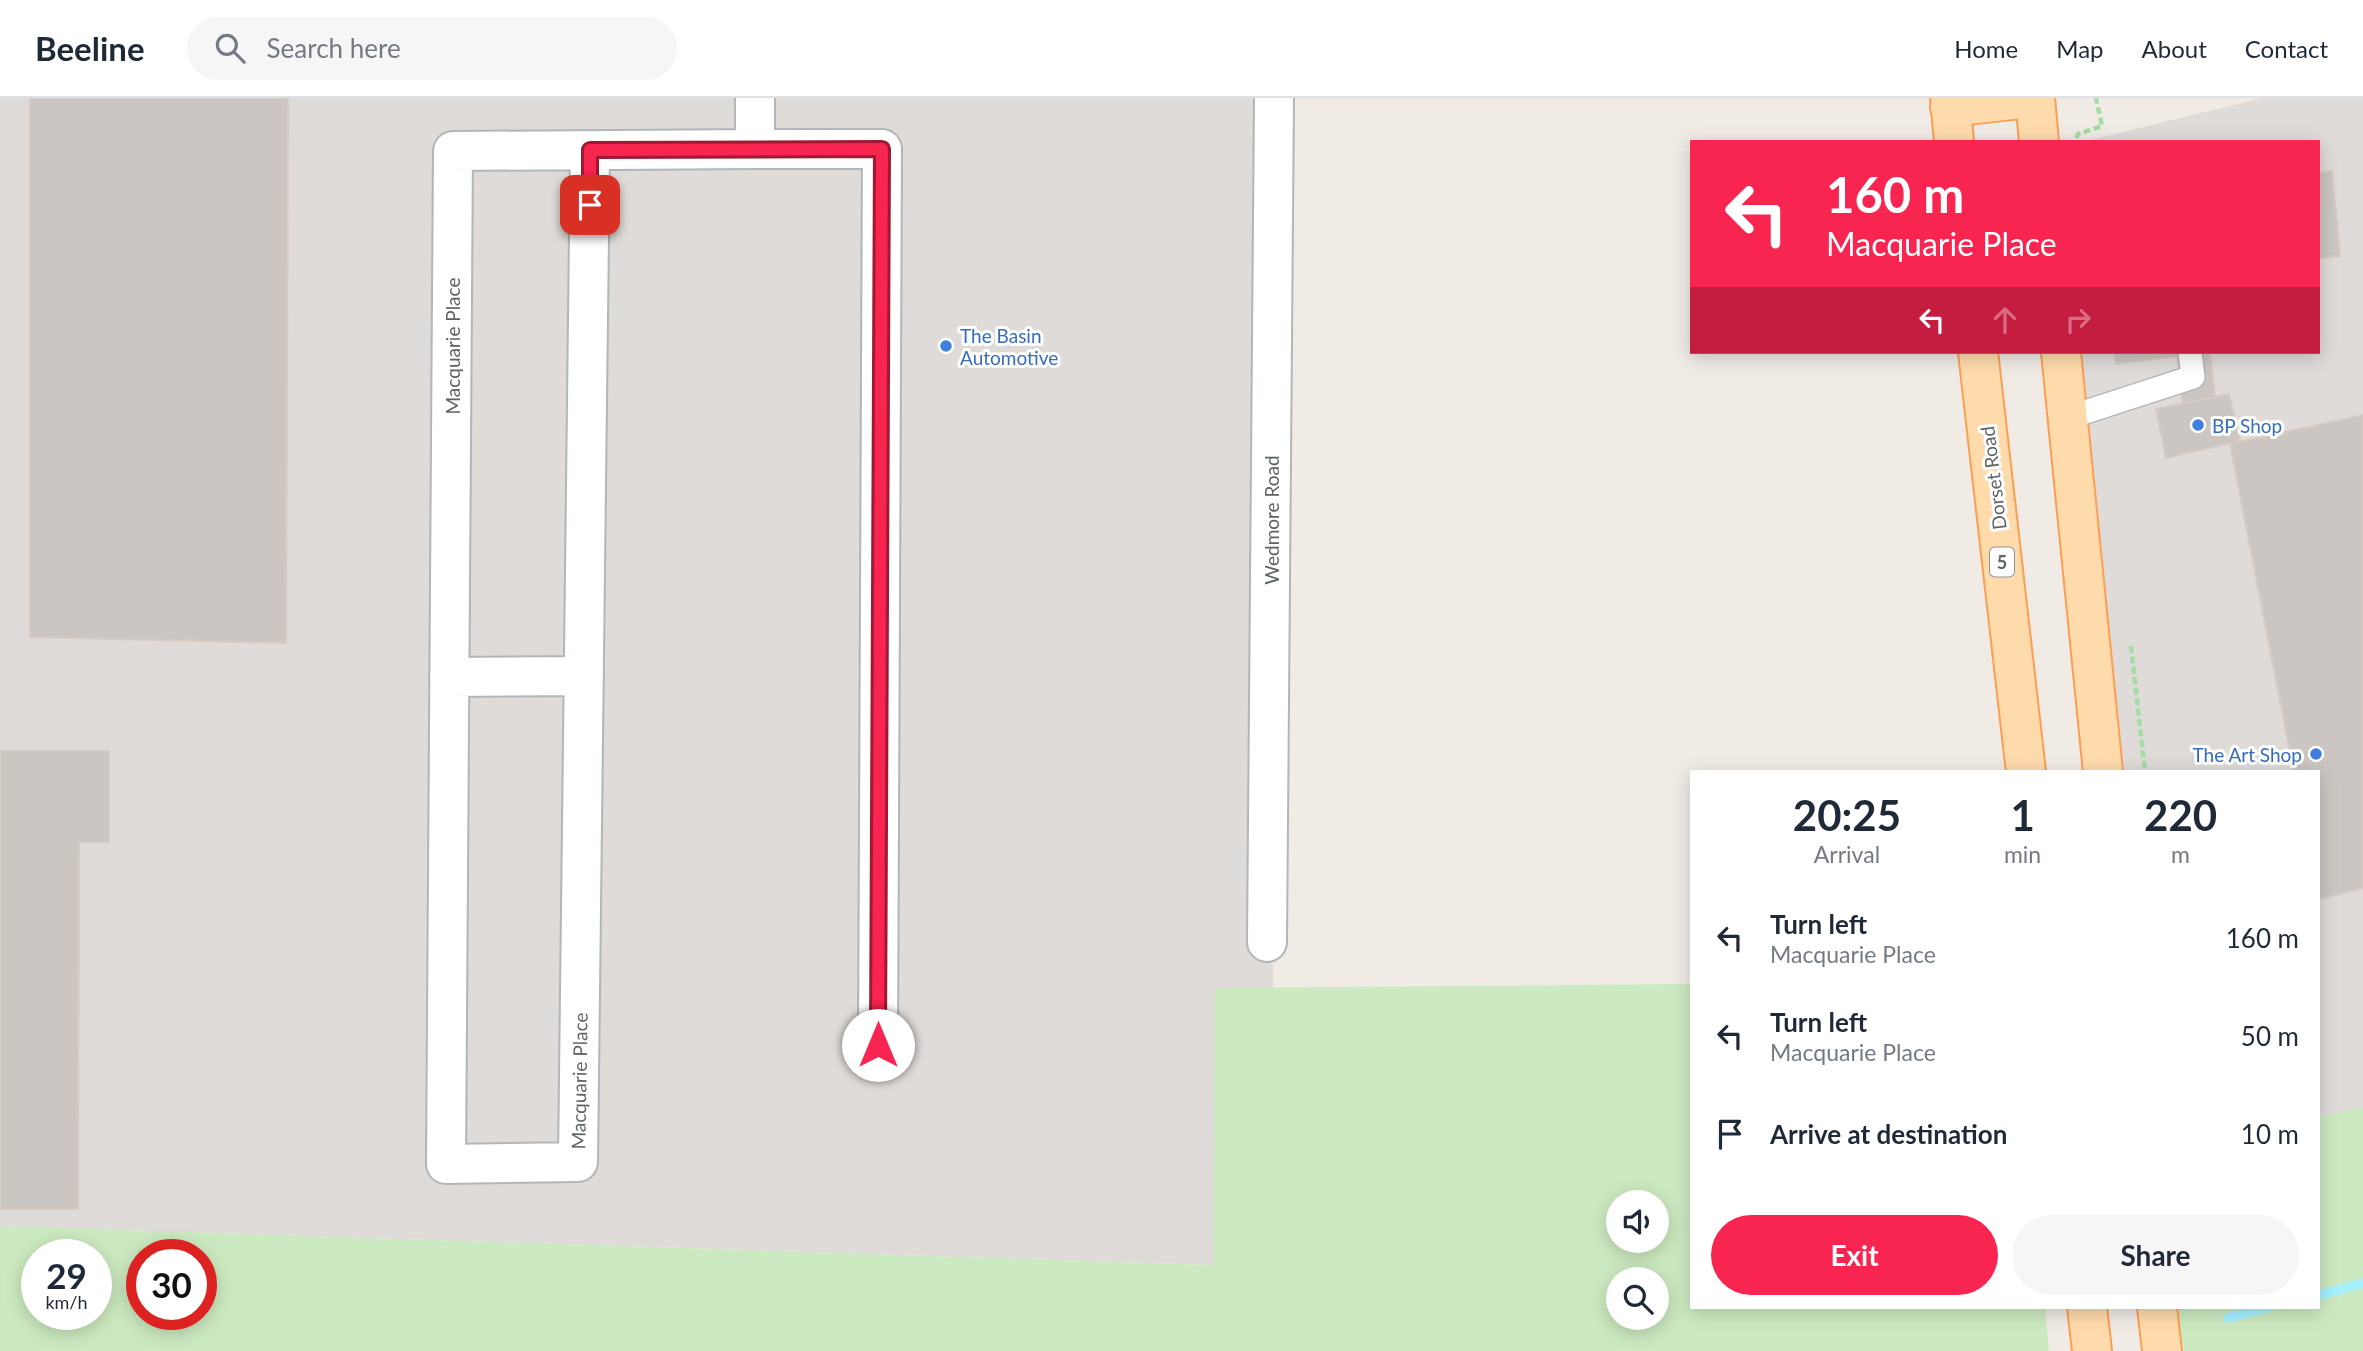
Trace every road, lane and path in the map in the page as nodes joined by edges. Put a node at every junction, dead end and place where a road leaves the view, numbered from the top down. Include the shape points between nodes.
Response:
1 (755, 98) edge
2 (1274, 98) edge
3 (2029, 98) edge
4 (2035, 98) edge
5 (2096, 98) edge
6 (1951, 116) edge
7 (2039, 140) edge
8 (2076, 140) edge
9 (755, 149) junction
10 (590, 150) junction
11 (1978, 354) edge
12 (2060, 354) edge
13 (2190, 354) edge
14 (2067, 418) junction
15 (584, 676) junction
16 (449, 677) junction
17 (2026, 770) edge
18 (2103, 770) edge
19 (1268, 942) dead end
20 (878, 1045) dead end
21 (2087, 1309) edge
22 (2157, 1309) edge
23 (2092, 1351) edge
24 (2162, 1351) edge

1 - 9 street
2 - 19 street, Wedmore Road
3 - 6 main road
4 - 7 main road
5 - 8 path via 2102,127 2078,134
9 - 10 street, Macquarie Place
9 - 20 street, Macquarie Place via 882,149
10 - 15 street, Macquarie Place
10 - 16 street, Macquarie Place via 453,151
11 - 17 main road, Dorset Road / 5
12 - 14 main road
13 - 14 lane via 2193,377
14 - 18 main road
15 - 16 street
15 - 16 street, Macquarie Place via 578,1162 446,1164
21 - 23 main road
22 - 24 main road

